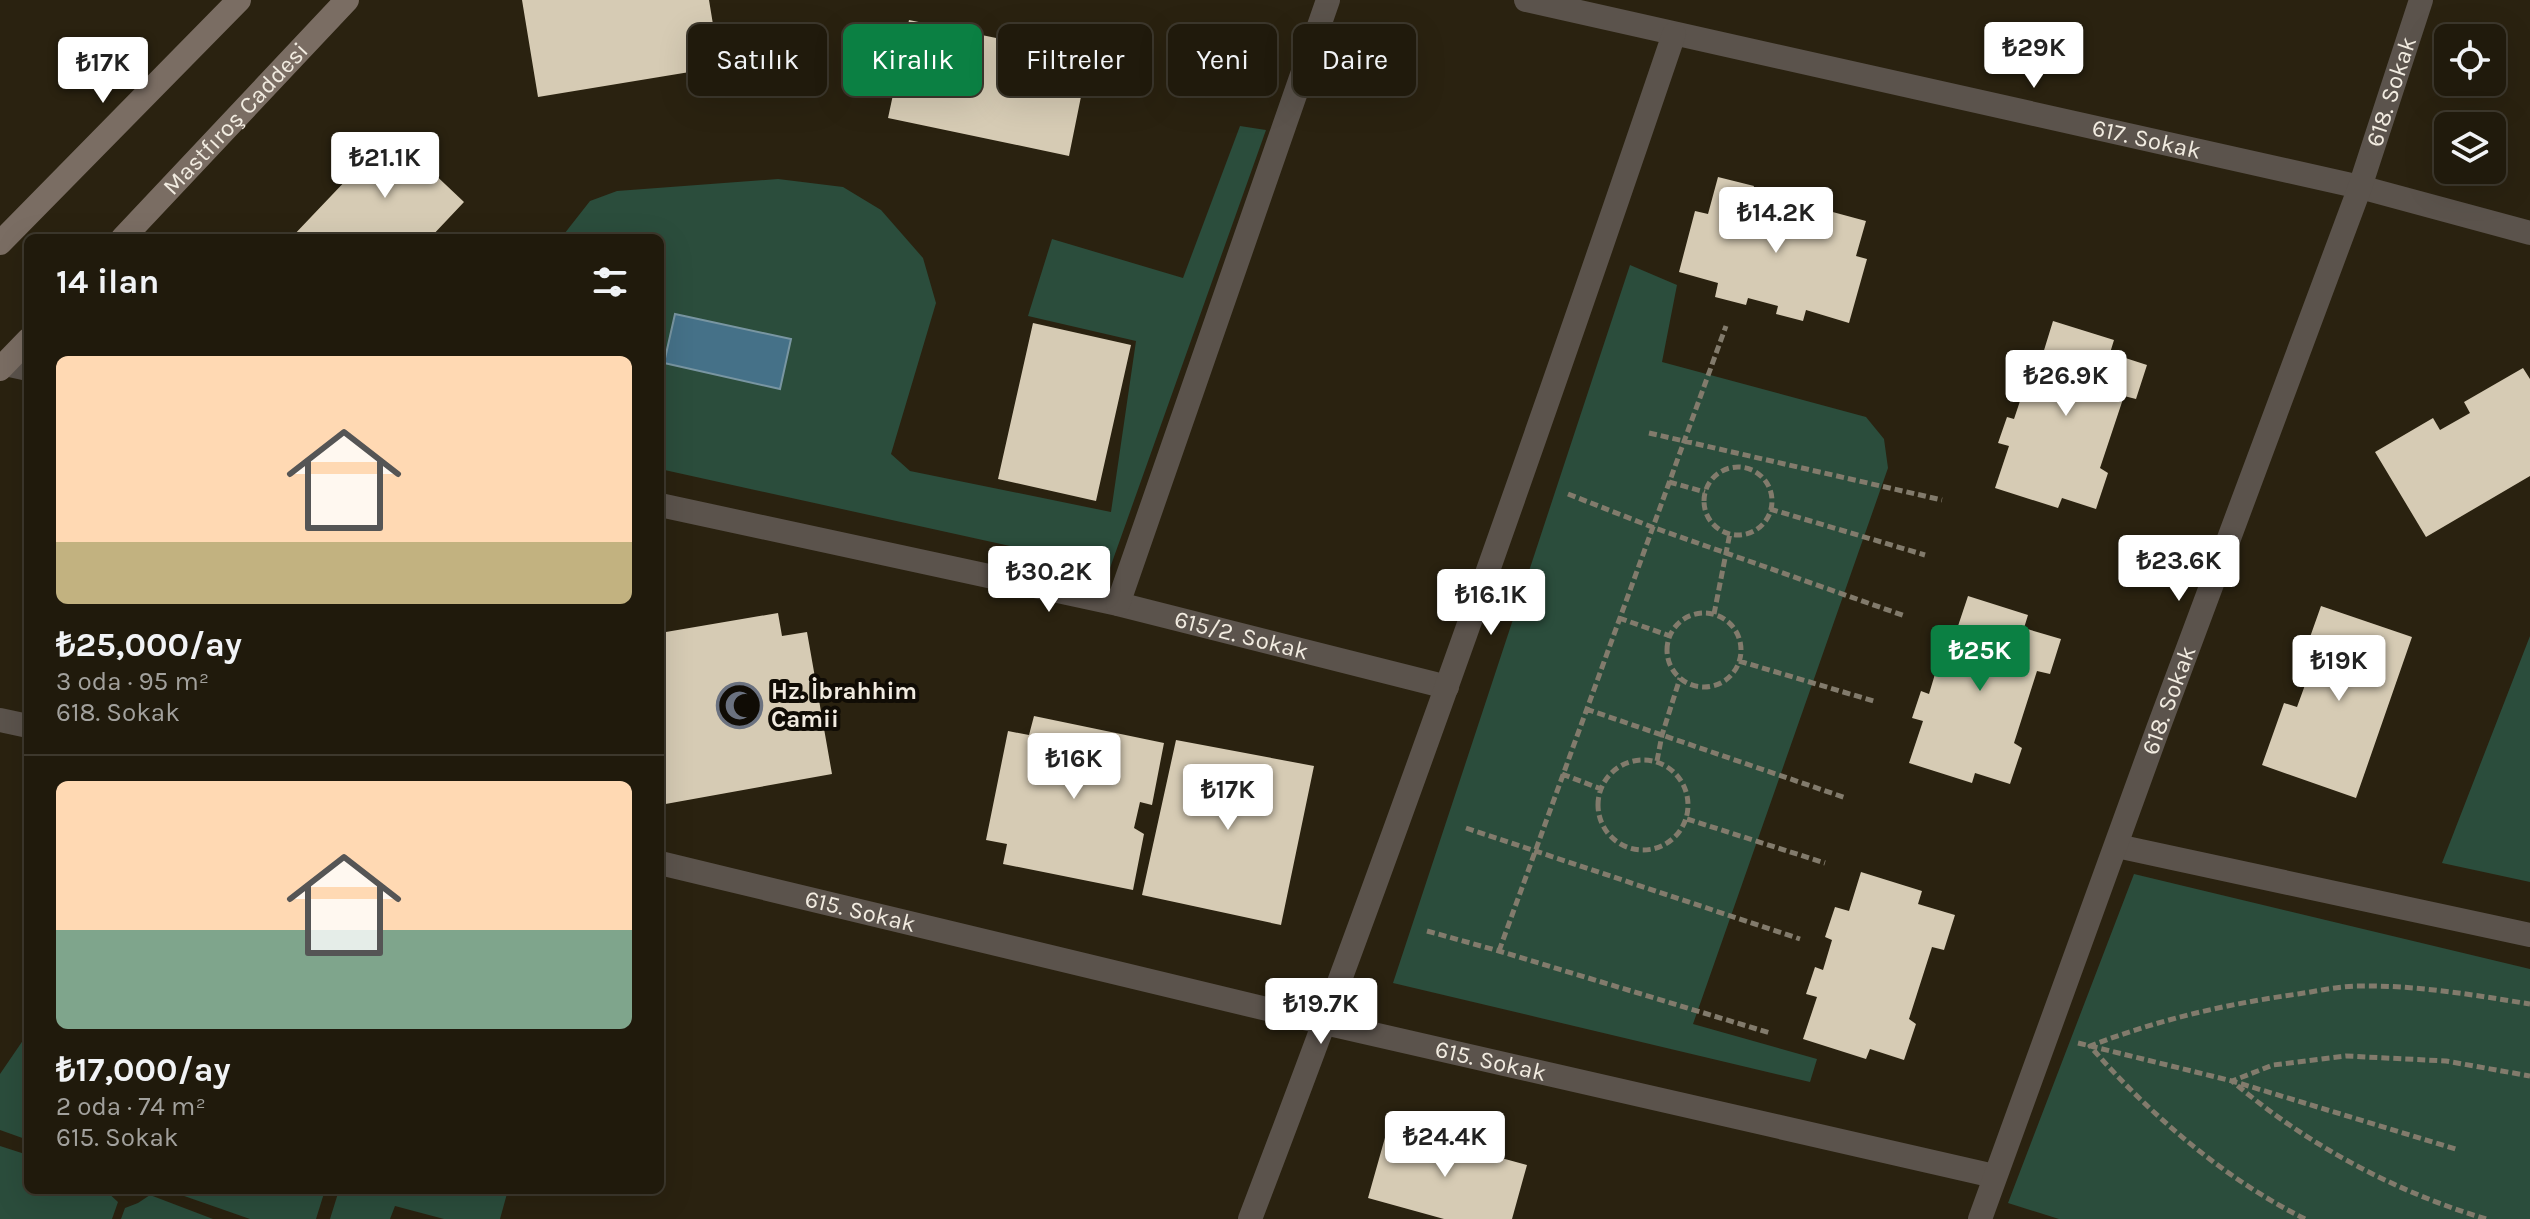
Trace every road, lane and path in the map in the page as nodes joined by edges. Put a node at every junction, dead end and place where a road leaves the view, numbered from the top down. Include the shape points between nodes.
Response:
1 (239, 0) edge
2 (347, 0) edge
3 (1328, 0) edge
4 (1526, 0) edge
5 (2421, 0) edge
6 (1674, 34) junction
7 (2360, 187) junction
8 (2530, 233) edge
9 (127, 234) edge
10 (0, 243) edge
11 (1726, 326) dead end
12 (24, 346) edge
13 (11, 367) edge
14 (1649, 433) dead end
15 (1684, 440) junction
16 (1669, 482) junction
17 (1705, 492) junction
18 (1568, 494) dead end
19 (1942, 500) dead end
20 (664, 506) edge
21 (1770, 509) junction
22 (1652, 527) junction
23 (1730, 533) junction
24 (1726, 553) junction
25 (1925, 555) dead end
26 (1118, 604) junction
27 (1714, 614) junction
28 (1905, 616) dead end
29 (1619, 618) junction
30 (1670, 636) junction
31 (1739, 661) junction
32 (1680, 678) junction
33 (1447, 687) junction
34 (1877, 702) dead end
35 (1586, 709) junction
36 (0, 720) edge
37 (24, 725) edge
38 (1662, 735) junction
39 (1657, 761) junction
40 (1562, 774) junction
41 (1601, 789) junction
42 (1846, 798) dead end
43 (1687, 819) junction
44 (1466, 828) dead end
45 (2117, 846) junction
46 (1536, 850) junction
47 (1825, 863) dead end
48 (664, 864) edge
49 (1427, 931) dead end
50 (2530, 935) edge
51 (1800, 939) dead end
52 (1499, 951) junction
53 (2530, 1004) edge
54 (1325, 1023) junction
55 (1770, 1033) dead end
56 (2045, 1036) junction
57 (2090, 1046) junction
58 (2530, 1076) edge
59 (2232, 1081) junction
60 (2459, 1150) dead end
61 (1994, 1176) junction
62 (1250, 1219) edge
63 (1980, 1219) edge
64 (2305, 1219) edge
65 (2486, 1219) edge

1 - 10 main road
2 - 9 main road, Mastfıroş Caddesi
3 - 26 street
4 - 6 street, 617. Sokak
5 - 7 street, 618. Sokak
6 - 7 street, 617. Sokak
6 - 33 street
7 - 8 street, 617. Sokak
7 - 45 street, 618. Sokak
11 - 15 path
12 - 13 main road
14 - 15 path
15 - 16 path
15 - 19 path
16 - 17 path
16 - 22 path
17 - 21 path via 1717,473 1750,469 1767,482
17 - 23 path via 1707,516
18 - 22 path
20 - 26 street, 615/2. Sokak
21 - 23 path via 1756,529
21 - 25 path
22 - 24 path
22 - 29 path
23 - 24 path
24 - 27 path
24 - 28 path
26 - 33 street, 615/2. Sokak
27 - 30 path via 1681,620
27 - 31 path via 1737,633
29 - 30 path
29 - 35 path
30 - 32 path via 1670,667
31 - 32 path via 1720,683 1697,687
31 - 34 path
32 - 38 path
33 - 54 street
35 - 38 path
35 - 40 path
36 - 37 street
38 - 39 path
38 - 42 path
39 - 41 path via 1628,762 1615,769
39 - 43 path via 1681,779 1688,794
40 - 41 path
40 - 46 path
41 - 43 path via 1600,822 1608,835 1633,850 1663,846 1676,838
43 - 47 path
44 - 46 path
45 - 50 street
45 - 56 street, 618. Sokak
46 - 51 path
46 - 52 path
48 - 54 street, 615. Sokak
49 - 52 path
52 - 55 path
53 - 57 path via 2357,986 2192,1013
54 - 61 street, 615. Sokak
54 - 62 street
56 - 57 path
56 - 61 street, 618. Sokak
57 - 59 path
57 - 64 path via 2123,1084 2227,1174
58 - 59 path via 2446,1061 2346,1056 2273,1065
59 - 60 path
59 - 65 path via 2316,1145 2389,1182
61 - 63 street, 618. Sokak

